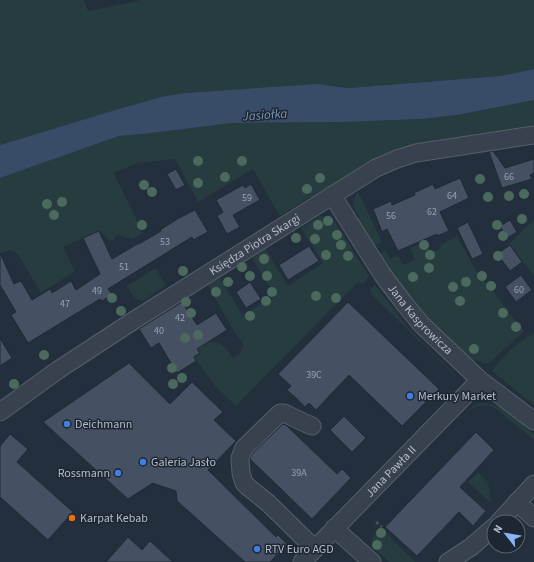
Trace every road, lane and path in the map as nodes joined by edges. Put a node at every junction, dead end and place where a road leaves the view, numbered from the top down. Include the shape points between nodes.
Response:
1 (534, 134) edge
2 (332, 195) junction
3 (480, 380) junction
4 (0, 412) edge
5 (534, 421) edge
6 (312, 426) dead end
7 (534, 484) edge
8 (517, 502) junction
9 (506, 514) edge
10 (534, 518) edge
11 (376, 522) dead end
12 (382, 527) dead end
13 (334, 528) junction
14 (486, 534) edge
15 (315, 549) junction
16 (302, 562) edge
17 (372, 562) edge
18 (448, 562) edge

1 - 2 street, Księdza Piotra Skargi via 416,153 376,168
2 - 3 street, Jana Kasprowicza via 382,274 403,302 421,324
2 - 4 street, Księdza Piotra Skargi via 136,319
3 - 5 street, Jana Kasprowicza
3 - 13 street, Jana Pawła II
6 - 15 street via 280,413 244,448 239,461 242,479 247,486
7 - 8 street
8 - 9 street
8 - 10 street
11 - 12 path
13 - 15 street, Jana Pawła II
13 - 17 street
14 - 18 street
15 - 16 street, Jana Pawła II

